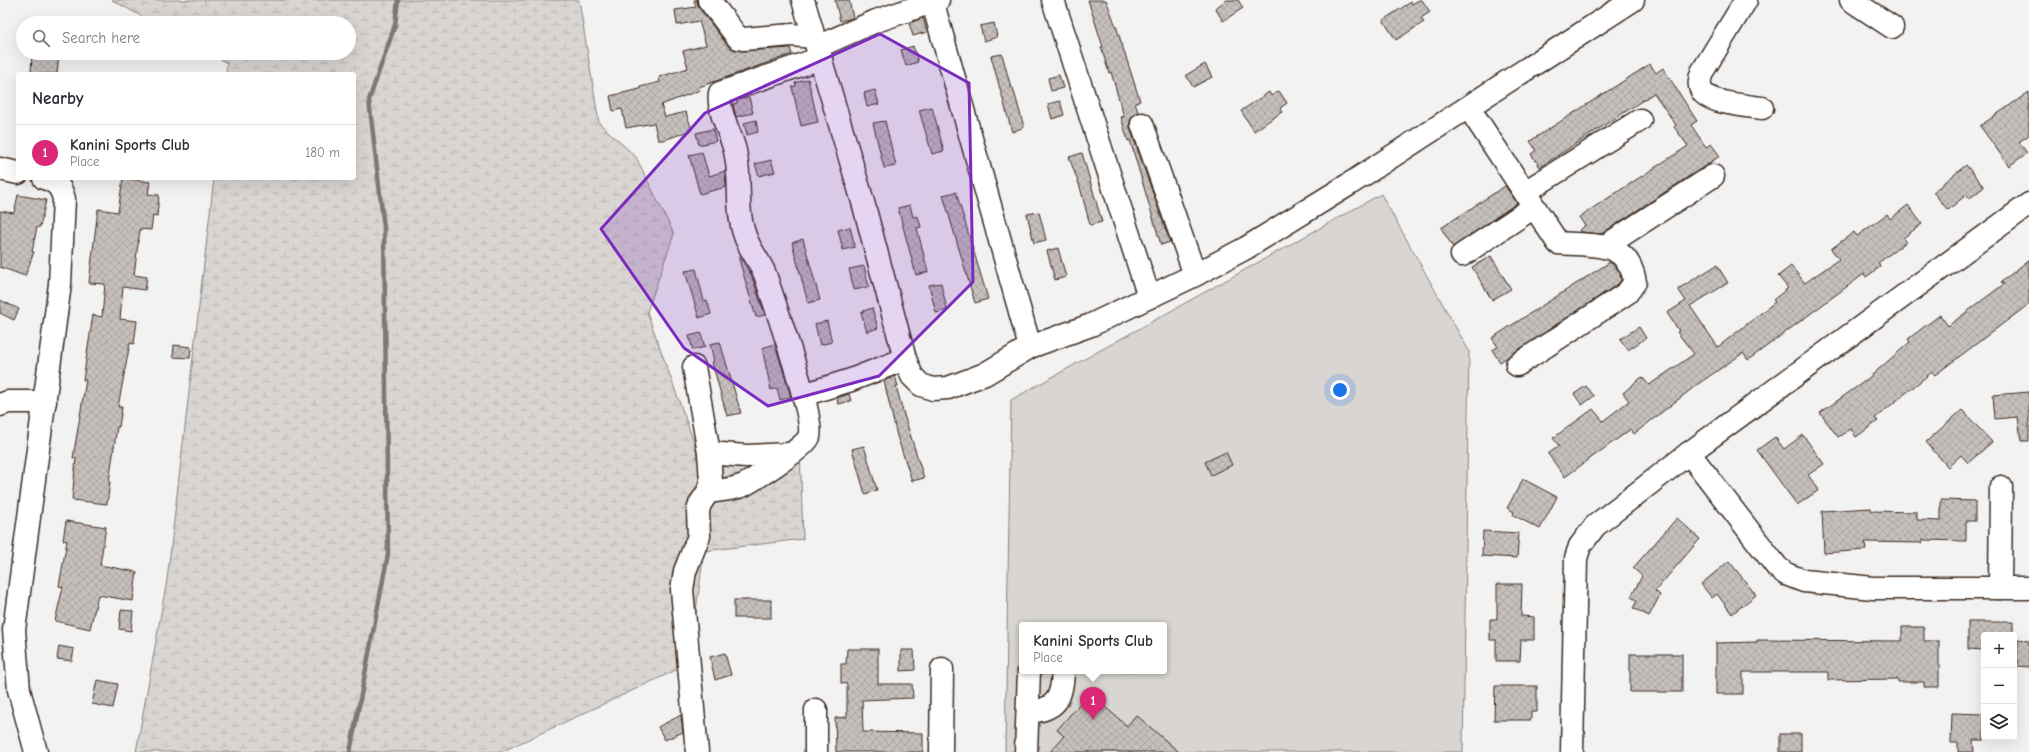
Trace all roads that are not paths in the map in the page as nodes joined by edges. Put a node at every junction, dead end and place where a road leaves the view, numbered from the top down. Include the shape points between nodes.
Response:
1 (709, 0) edge
2 (803, 0) edge
3 (934, 0) edge
4 (1053, 0) edge
5 (1633, 0) edge
6 (1746, 0) edge
7 (1851, 0) edge
8 (1892, 27) dead end
9 (817, 48) junction
10 (1469, 108) junction
11 (1762, 108) dead end
12 (1640, 120) dead end
13 (1142, 124) dead end
14 (0, 169) edge
15 (16, 173) edge
16 (1713, 176) dead end
17 (50, 180) edge
18 (1530, 200) junction
19 (2029, 204) edge
20 (1604, 247) junction
21 (1462, 255) dead end
22 (1195, 275) junction
23 (1149, 297) junction
24 (1030, 347) junction
25 (905, 359) junction
26 (1517, 365) dead end
27 (694, 367) dead end
28 (803, 395) junction
29 (45, 402) junction
30 (0, 405) edge
31 (709, 453) junction
32 (1689, 453) junction
33 (792, 454) junction
34 (2002, 487) dead end
35 (708, 492) junction
36 (2000, 588) junction
37 (2029, 588) edge
38 (942, 669) dead end
39 (1029, 674) edge
40 (1063, 674) edge
41 (816, 710) dead end
42 (1028, 712) junction
43 (36, 752) edge
44 (697, 752) edge
45 (816, 752) edge
46 (941, 752) edge
47 (1026, 752) edge
48 (1572, 752) edge

1 - 9 street via 738,38 792,35
2 - 9 street
3 - 9 street via 876,21
3 - 24 street
4 - 23 street
5 - 10 street
6 - 11 street via 1702,72 1701,90 1711,99
7 - 8 street
9 - 25 street via 863,202
9 - 28 street via 720,92 719,98 736,153 738,207 744,235 763,268
10 - 18 street
10 - 22 street via 1246,248
12 - 18 street
13 - 22 street
14 - 15 street
16 - 20 street
17 - 29 street via 61,188 65,210 60,284
18 - 20 street via 1558,243
18 - 21 street
19 - 32 street
20 - 26 street via 1619,251 1628,263 1634,282 1627,293
22 - 23 street
23 - 24 street via 1090,325
24 - 25 street via 985,374 948,388 933,389 921,385 912,376
25 - 28 street
27 - 31 street
28 - 33 street via 810,421 809,438
29 - 30 street via 8,402
29 - 43 street via 14,630 19,690
31 - 33 street via 746,456
31 - 35 street via 711,481
32 - 36 street via 1778,567 1794,578 1873,588
32 - 48 street via 1595,526 1580,546 1576,558
33 - 35 street via 744,485
34 - 36 street
35 - 44 street via 698,511 699,536 685,571 682,590
36 - 37 street
38 - 46 street
39 - 42 street
40 - 42 street via 1062,689 1056,700 1047,708
41 - 45 street
42 - 47 street

